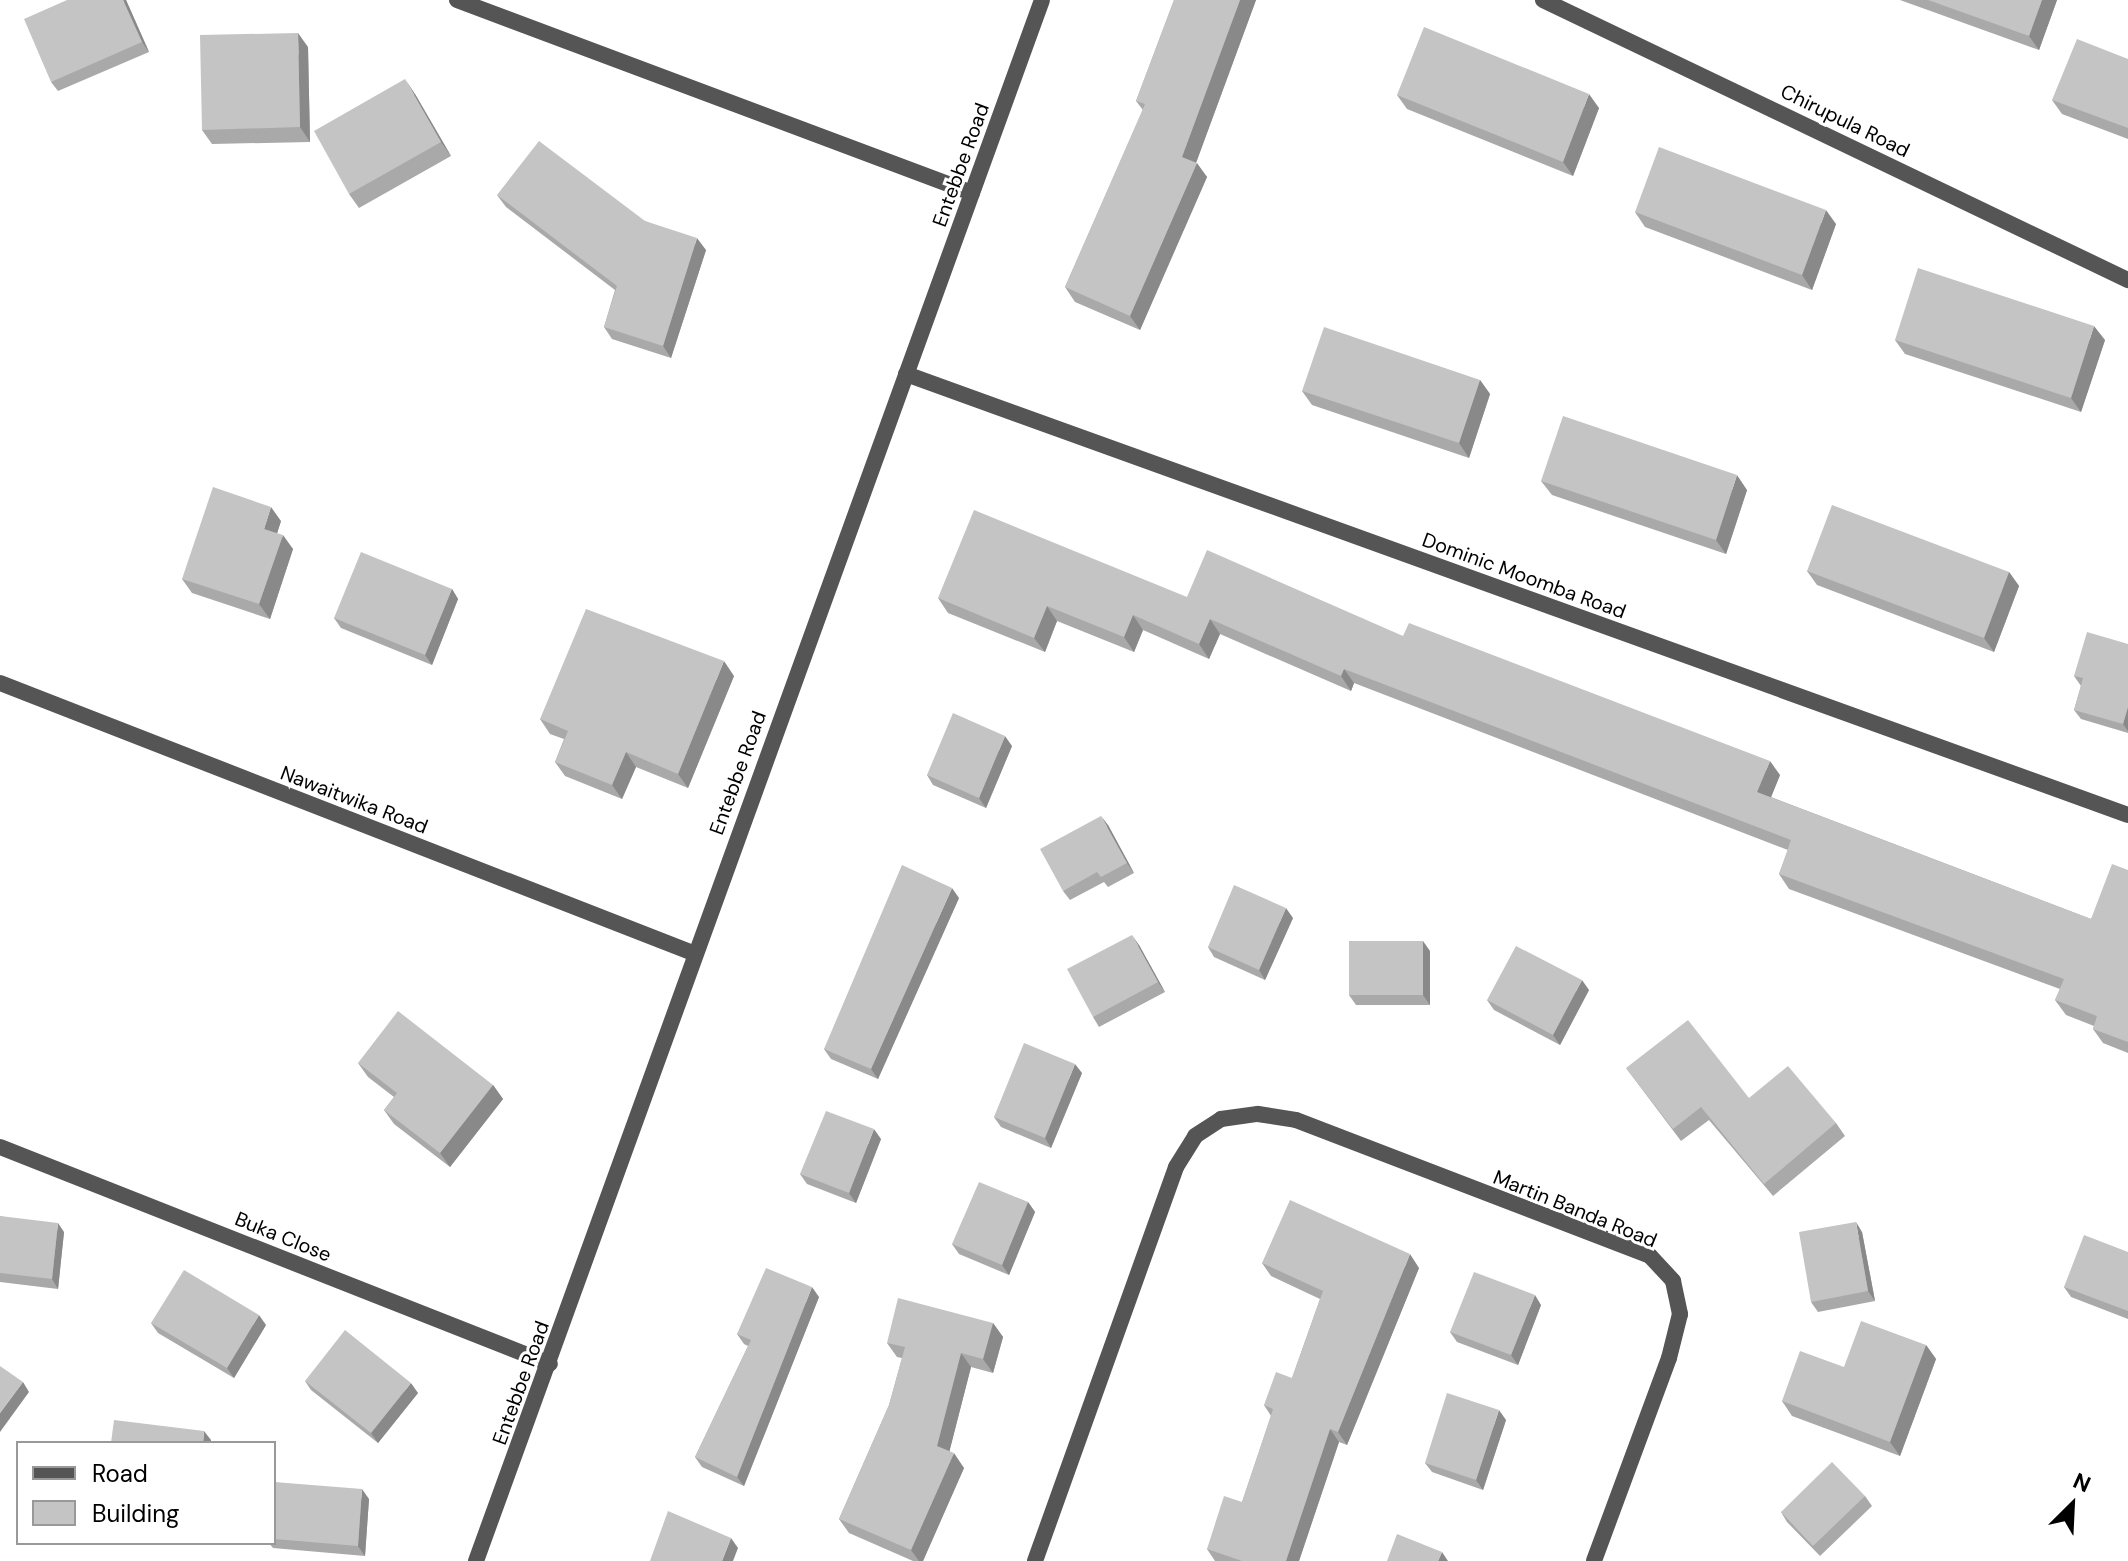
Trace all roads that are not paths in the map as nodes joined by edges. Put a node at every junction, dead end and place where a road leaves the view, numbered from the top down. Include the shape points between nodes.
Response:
1 (457, 0) edge
2 (1042, 0) edge
3 (1543, 0) edge
4 (972, 193) junction
5 (2128, 280) edge
6 (906, 374) junction
7 (0, 683) edge
8 (2128, 815) edge
9 (693, 953) junction
10 (0, 1147) edge
11 (550, 1364) junction
12 (476, 1561) edge
13 (1035, 1561) edge
14 (1594, 1561) edge

1 - 4 street
2 - 4 street, Entebbe Road
3 - 5 street, Chirupula Road
4 - 6 street, Entebbe Road
6 - 8 street, Dominic Moomba Road
6 - 9 street, Entebbe Road
7 - 9 street, Nawaitwika Road
9 - 11 street, Entebbe Road
10 - 11 street, Buka Close
11 - 12 street, Entebbe Road
13 - 14 street, Martin Banda Road via 1176,1167 1195,1136 1221,1119 1258,1114 1296,1120 1650,1256 1673,1281 1680,1314 1669,1358

